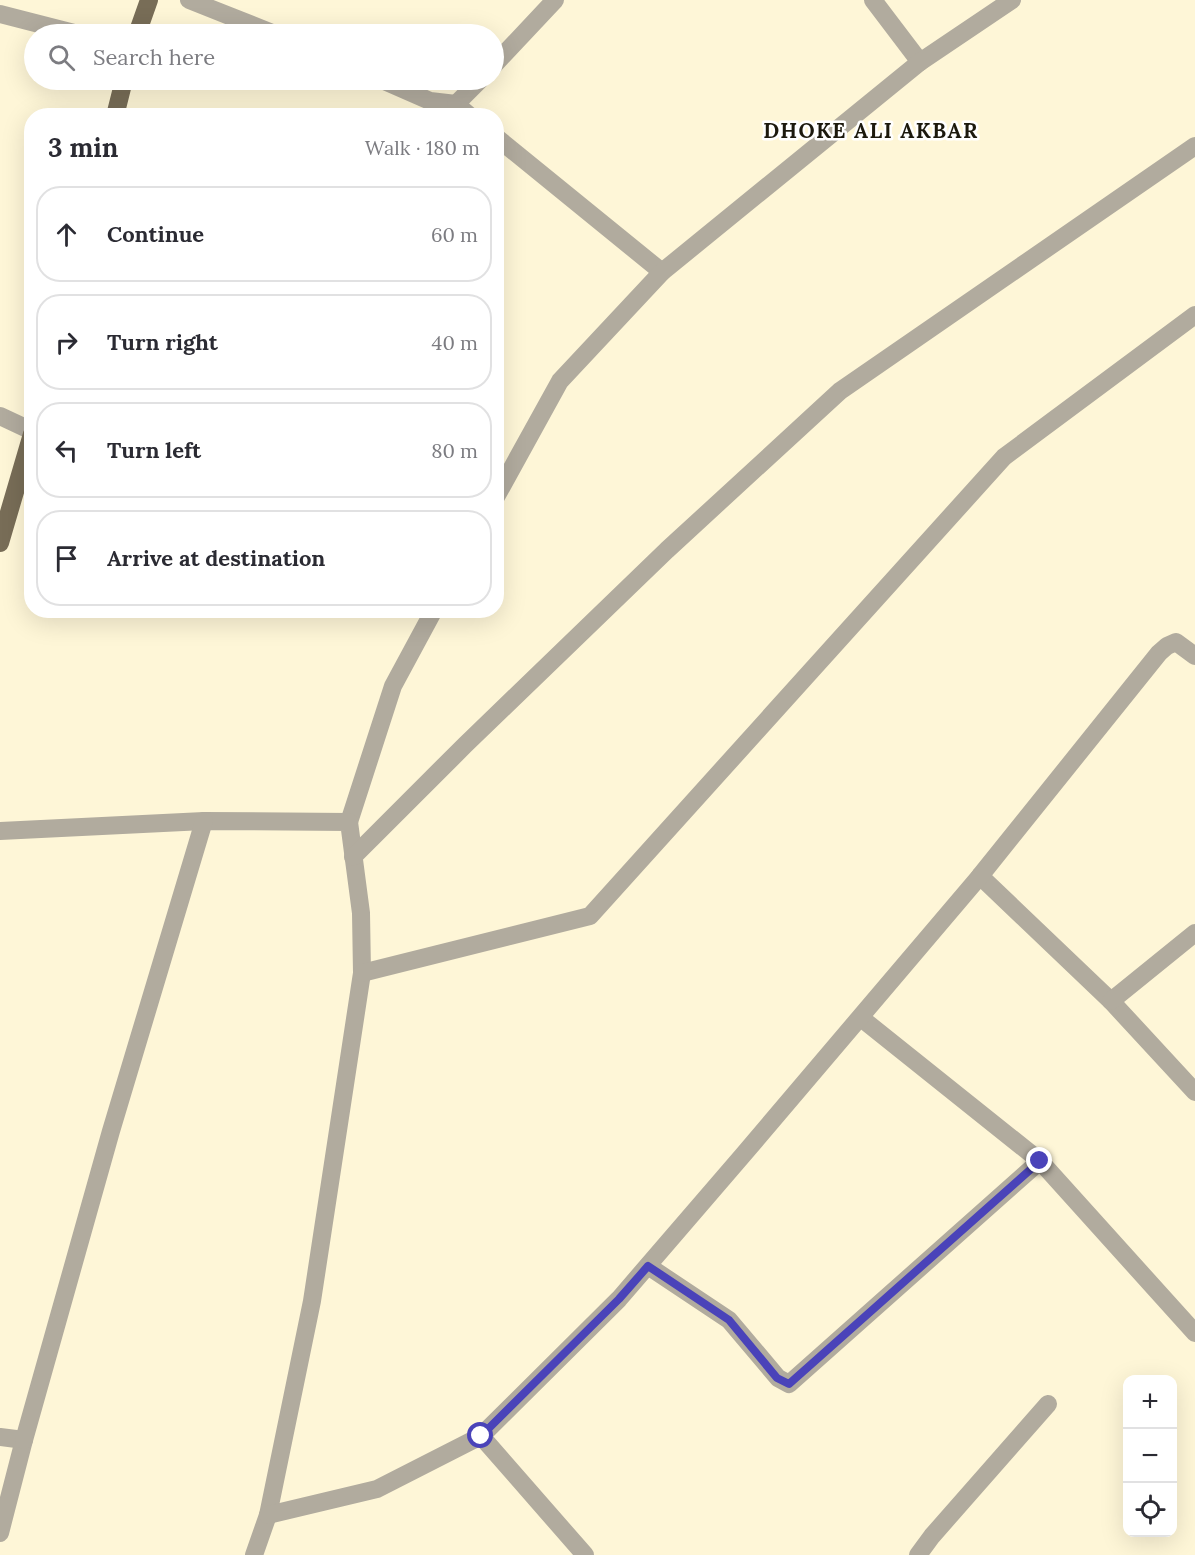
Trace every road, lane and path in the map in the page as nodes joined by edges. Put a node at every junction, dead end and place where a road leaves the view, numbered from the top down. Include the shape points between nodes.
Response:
1 (149, 0) edge
2 (189, 0) edge
3 (555, 0) edge
4 (873, 0) edge
5 (1012, 0) edge
6 (0, 14) edge
7 (39, 24) edge
8 (141, 24) edge
9 (250, 24) edge
10 (504, 54) edge
11 (920, 62) junction
12 (122, 90) edge
13 (404, 90) edge
14 (474, 90) edge
15 (117, 108) edge
16 (456, 108) edge
17 (464, 108) edge
18 (504, 144) edge
19 (1195, 146) edge
20 (662, 272) junction
21 (1195, 315) edge
22 (0, 416) edge
23 (24, 428) edge
24 (24, 460) edge
25 (504, 483) edge
26 (0, 543) edge
27 (430, 618) edge
28 (1195, 656) edge
29 (204, 821) junction
30 (349, 822) junction
31 (0, 831) edge
32 (353, 857) junction
33 (980, 876) junction
34 (1195, 933) edge
35 (362, 973) junction
36 (1111, 1001) junction
37 (861, 1018) junction
38 (1195, 1092) edge
39 (1040, 1161) junction
40 (648, 1266) junction
41 (1195, 1333) edge
42 (1048, 1404) dead end
43 (481, 1436) junction
44 (0, 1437) edge
45 (24, 1440) junction
46 (268, 1515) junction
47 (0, 1533) edge
48 (254, 1555) edge
49 (585, 1555) edge
50 (918, 1555) edge

1 - 8 main road
2 - 9 street
3 - 10 street
4 - 11 street
5 - 11 street
6 - 7 street
11 - 20 street
12 - 15 main road
13 - 16 street
14 - 17 street
18 - 20 street
19 - 32 street via 840,391 667,550
20 - 25 street via 560,381
21 - 35 street via 1004,457 590,916
22 - 23 street
24 - 26 main road
27 - 30 street via 393,686
28 - 33 street via 1176,642 1159,653
29 - 30 street
29 - 31 street
29 - 45 street
30 - 32 street
32 - 35 street via 361,913
33 - 36 street
33 - 37 street
34 - 36 street
35 - 46 street via 312,1301
36 - 38 street
37 - 39 street
37 - 40 street
39 - 40 street via 789,1384 777,1378 729,1320
39 - 41 street
40 - 43 street
42 - 50 street
43 - 46 street via 377,1490
43 - 49 street
44 - 45 street
45 - 47 street
46 - 48 street

